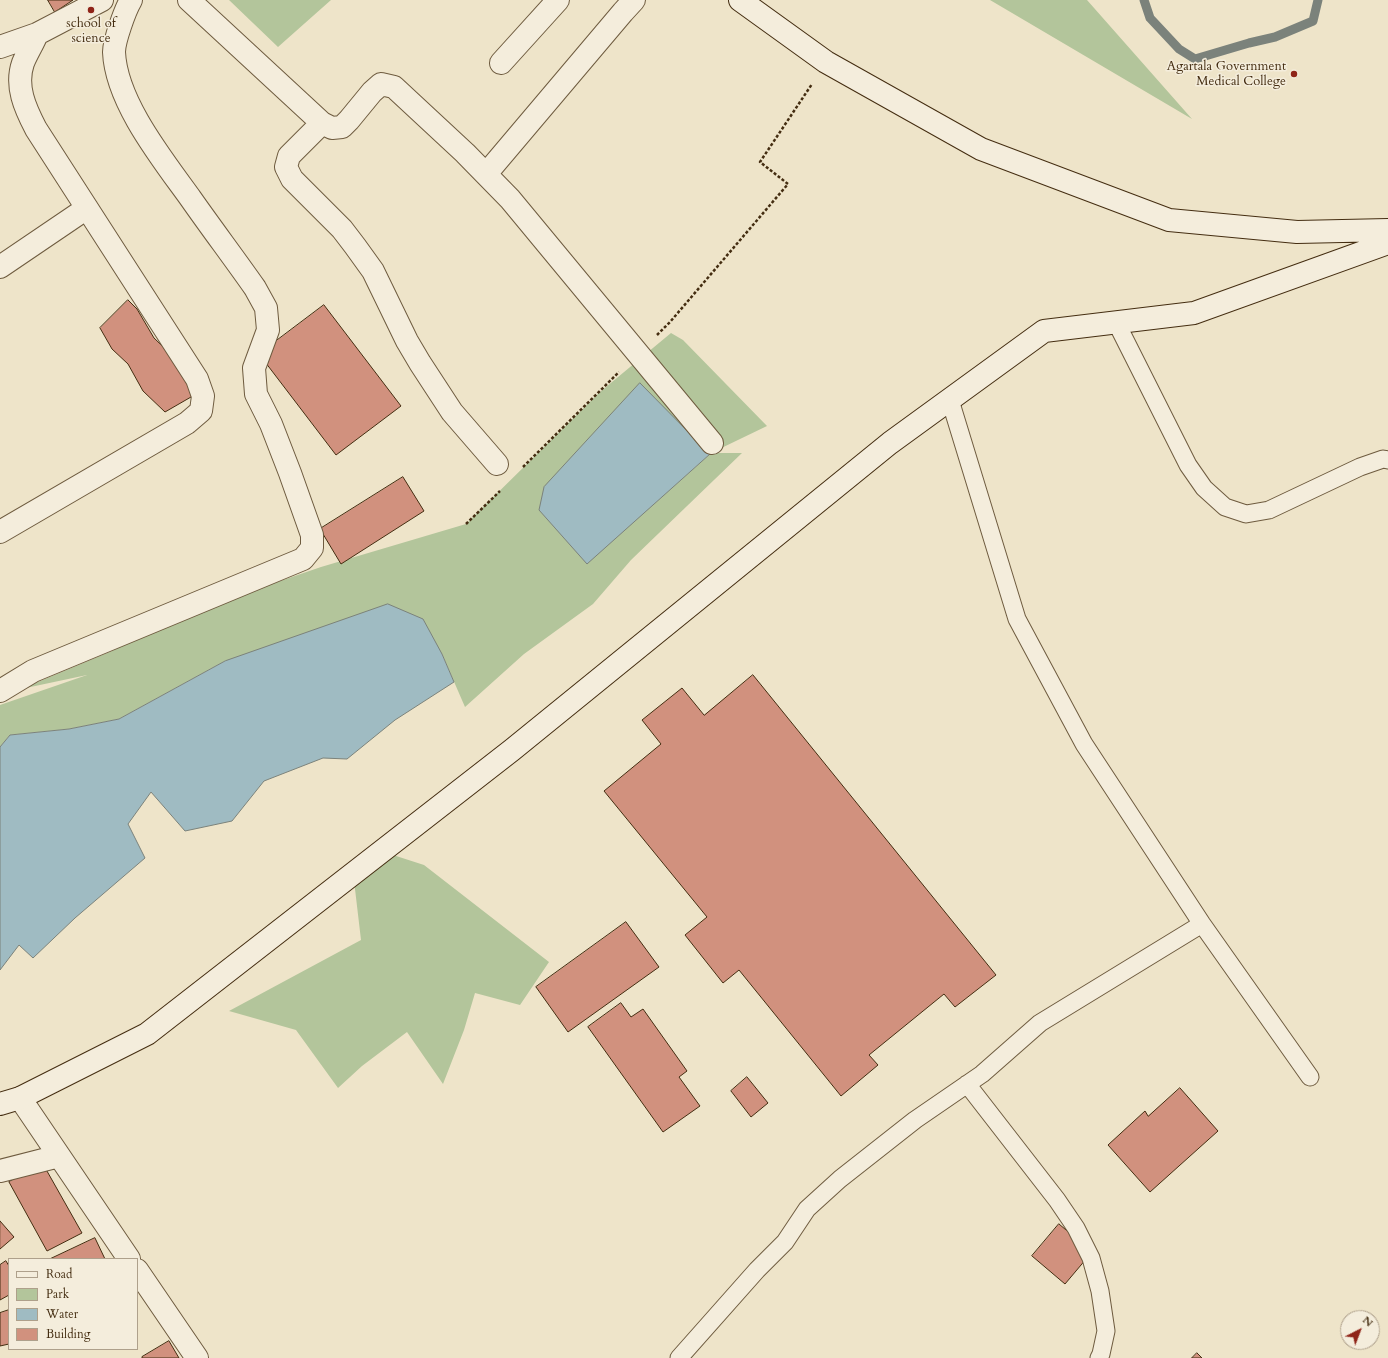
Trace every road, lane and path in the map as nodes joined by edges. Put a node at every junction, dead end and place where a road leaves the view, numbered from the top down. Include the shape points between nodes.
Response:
1 (102, 0) edge
2 (130, 0) edge
3 (189, 0) edge
4 (558, 0) edge
5 (634, 0) edge
6 (740, 0) edge
7 (37, 34) junction
8 (0, 47) edge
9 (826, 62) junction
10 (501, 63) dead end
11 (322, 123) junction
12 (486, 174) junction
13 (86, 208) junction
14 (1388, 230) edge
15 (1388, 243) edge
16 (0, 267) edge
17 (1116, 322) junction
18 (638, 354) junction
19 (950, 400) junction
20 (712, 443) dead end
21 (1388, 460) edge
22 (496, 464) dead end
23 (522, 469) dead end
24 (505, 486) dead end
25 (466, 524) dead end
26 (2, 528) edge
27 (0, 692) edge
28 (1202, 924) junction
29 (1310, 1077) dead end
30 (967, 1084) junction
31 (10, 1101) edge
32 (59, 1156) junction
33 (0, 1171) edge
34 (128, 1258) edge
35 (138, 1271) edge
36 (197, 1358) edge
37 (679, 1358) edge
38 (1099, 1358) edge

1 - 7 street
2 - 27 street via 124,12 114,51 123,91 146,135 255,288 266,308 268,330 254,368 256,394 290,473 312,535 312,548 303,559 33,671
3 - 11 street
4 - 10 street
5 - 12 street
6 - 9 street
7 - 8 street
7 - 13 street via 23,64 20,85 24,105 36,129
9 - 14 street via 981,149 1169,220 1297,232
9 - 18 path via 760,162 788,184 670,322
11 - 12 street via 332,128 342,127 381,84 394,87
11 - 22 street via 289,156 286,167 292,179 356,246 373,271 420,363 452,412
12 - 18 street via 510,199
13 - 16 street
13 - 26 street via 197,379 203,396 201,411 187,423
15 - 17 street via 1194,313
17 - 19 street via 1044,331
17 - 21 lane via 1188,465 1204,488 1224,507 1246,514 1269,510 1360,466 1383,458
18 - 20 street
18 - 23 path
19 - 28 lane via 1017,619 1084,744
19 - 31 street via 890,444 506,754 147,1034
24 - 25 path
28 - 29 lane
28 - 30 lane via 1040,1023
30 - 37 lane via 915,1120 840,1179 807,1209 784,1242
30 - 38 lane via 1057,1200 1076,1228 1091,1258 1100,1291 1106,1331
31 - 32 street
32 - 33 street
32 - 34 street
35 - 36 street

